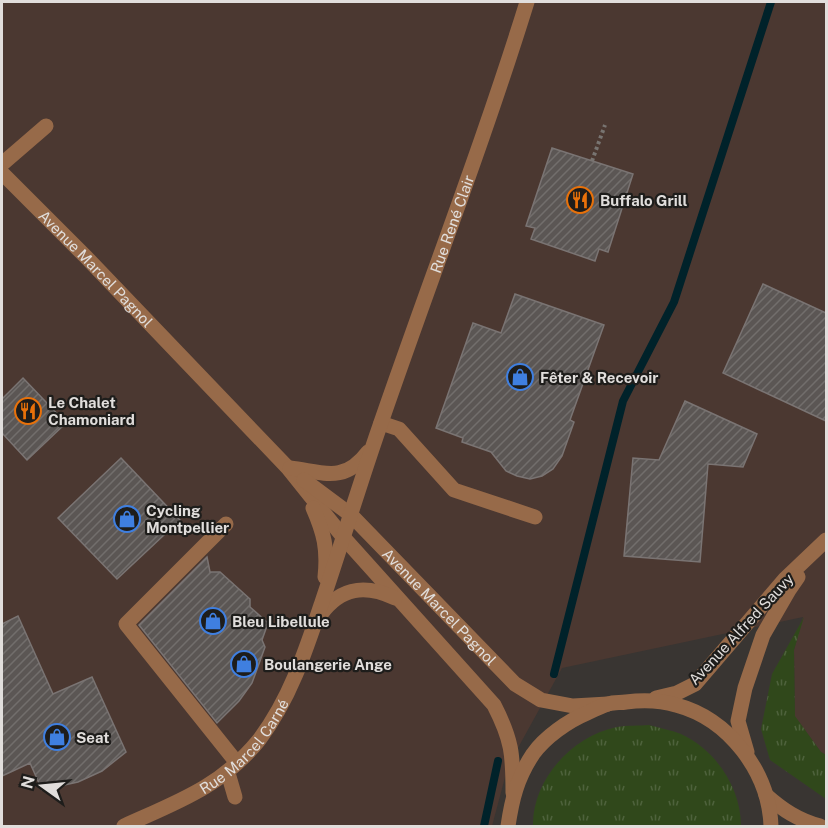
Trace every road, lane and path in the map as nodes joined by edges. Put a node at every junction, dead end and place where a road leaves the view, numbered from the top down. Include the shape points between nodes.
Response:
1 (527, 2) edge
2 (605, 125) dead end
3 (46, 126) dead end
4 (592, 161) dead end
5 (2, 164) edge
6 (2, 172) edge
7 (381, 423) junction
8 (373, 445) junction
9 (288, 468) junction
10 (351, 515) junction
11 (536, 517) dead end
12 (226, 524) dead end
13 (344, 538) junction
14 (826, 540) edge
15 (378, 542) junction
16 (401, 601) junction
17 (316, 621) junction
18 (646, 700) junction
19 (608, 704) junction
20 (748, 758) junction
21 (232, 768) junction
22 (513, 793) junction
23 (766, 795) junction
24 (235, 797) dead end
25 (124, 826) edge
26 (508, 826) edge
27 (771, 826) edge
28 (820, 826) edge

1 - 7 street, Rue René Clair
2 - 4 path
3 - 5 street
6 - 9 street, Avenue Marcel Pagnol
7 - 8 street, Rue René Clair
7 - 11 street via 399,429 454,490
8 - 9 street, Rue René Clair via 358,465 343,473
8 - 10 street, Rue René Clair
8 - 15 street, Rue René Clair via 365,510
9 - 10 street, Avenue Marcel Pagnol
9 - 13 street, Avenue Marcel Pagnol
9 - 17 street via 313,507 325,536 327,562
10 - 13 street, Rue René Clair
10 - 15 street, Avenue Marcel Pagnol
12 - 21 street via 126,624
13 - 16 street, Avenue Marcel Pagnol
13 - 17 street, Rue René Clair
14 - 18 street, Avenue Alfred Sauvy via 785,579 695,684
14 - 20 street, Avenue Alfred Sauvy via 789,590 763,635 738,721
15 - 19 street, Avenue Marcel Pagnol via 515,684 541,700 573,706
16 - 17 street via 381,591 344,593
16 - 22 street, Avenue Marcel Pagnol via 494,705 507,730 513,758
17 - 21 street, Rue Marcel Carné via 280,708 259,740
18 - 19 street
18 - 20 street via 676,705 704,717 729,735
19 - 22 street via 567,722 542,745
20 - 23 street
21 - 24 street
21 - 25 street, Rue Marcel Carné via 187,798
22 - 26 street
23 - 27 street
23 - 28 street via 786,812

